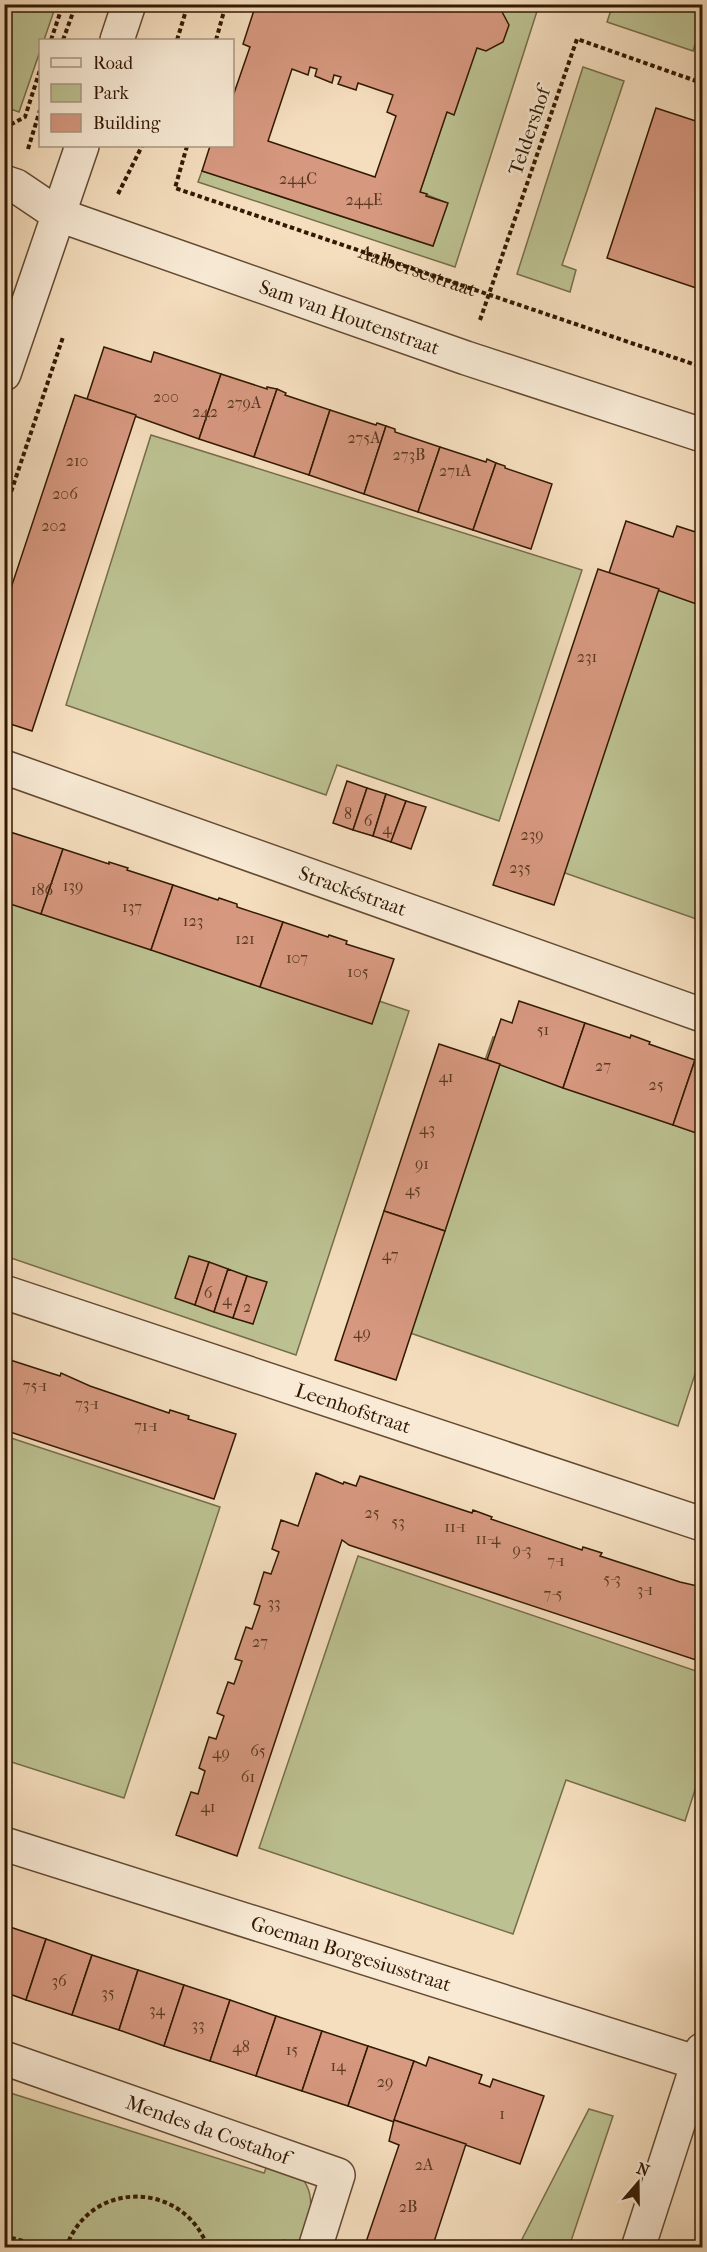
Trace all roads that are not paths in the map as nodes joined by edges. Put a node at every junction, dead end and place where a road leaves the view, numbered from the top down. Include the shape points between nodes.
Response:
1 (129, 4) edge
2 (117, 39) edge
3 (82, 147) edge
4 (4, 182) edge
5 (59, 215) junction
6 (4, 374) edge
7 (702, 435) edge
8 (4, 767) edge
9 (702, 1015) edge
10 (4, 1292) edge
11 (702, 1524) edge
12 (4, 1844) edge
13 (700, 2056) edge
14 (4, 2058) edge
15 (315, 2247) edge
16 (638, 2247) edge

1 - 2 street
3 - 5 street
4 - 5 street, Sam van Houtenstraat
5 - 6 street
5 - 7 street, Sam van Houtenstraat via 466,358
8 - 9 street, Strackéstraat
10 - 11 street, Leenhofstraat
12 - 13 street, Goeman Borgesiusstraat
13 - 16 street
14 - 15 street, Mendes da Costahof via 338,2175

